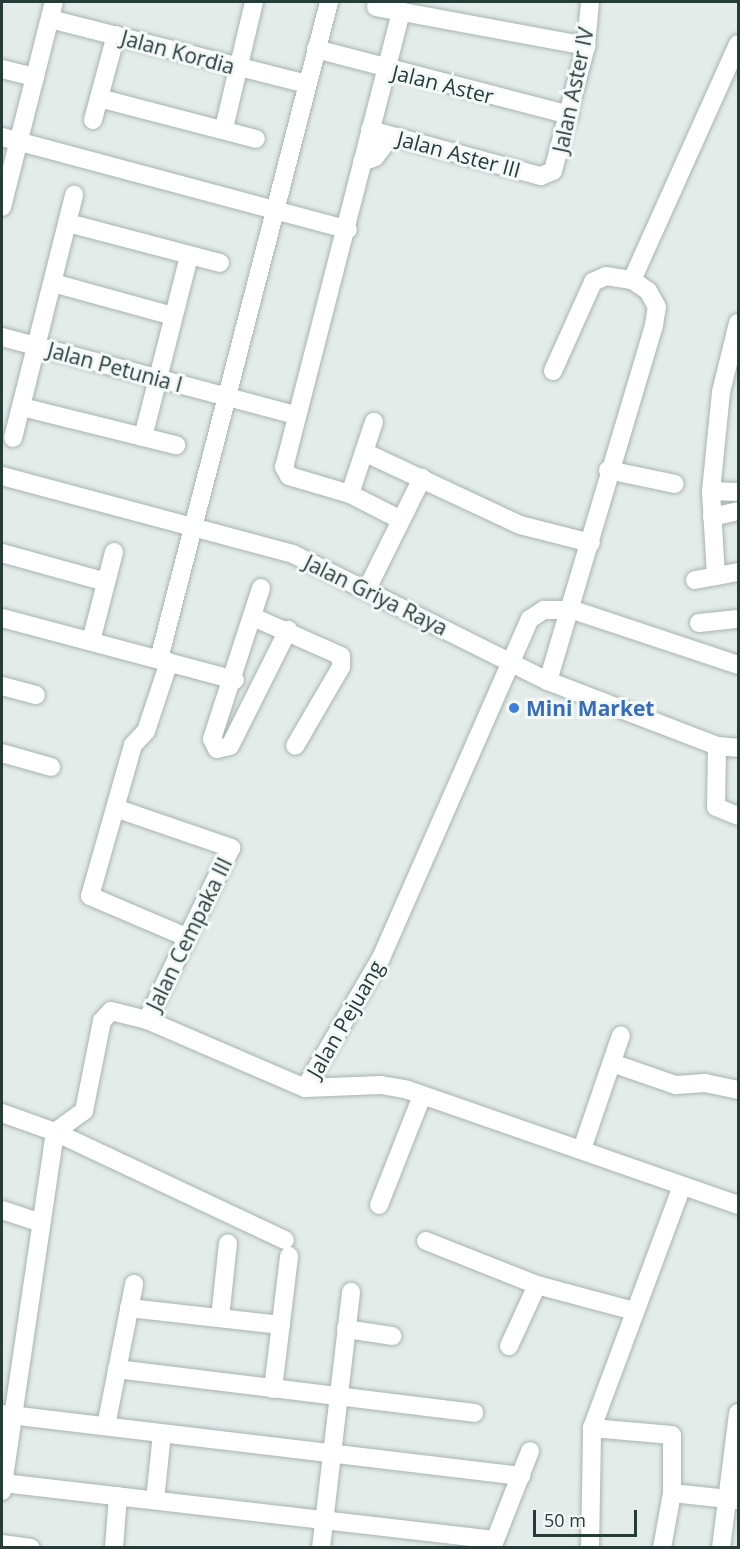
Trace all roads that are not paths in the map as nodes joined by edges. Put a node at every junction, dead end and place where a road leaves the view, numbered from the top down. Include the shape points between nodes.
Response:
1 (254, 2) edge
2 (329, 2) edge
3 (590, 2) edge
4 (376, 8) dead end
5 (52, 10) edge
6 (401, 12) junction
7 (116, 35) junction
8 (738, 44) edge
9 (586, 46) junction
10 (316, 49) junction
11 (237, 68) junction
12 (2, 69) edge
13 (385, 70) junction
14 (35, 77) junction
15 (307, 84) junction
16 (99, 98) junction
17 (570, 115) junction
18 (93, 120) dead end
19 (224, 128) junction
20 (370, 130) junction
21 (391, 136) junction
22 (9, 139) edge
23 (256, 139) dead end
24 (362, 162) junction
25 (548, 174) joint
26 (74, 195) dead end
27 (2, 207) edge
28 (277, 208) junction
29 (68, 223) junction
30 (348, 230) junction
31 (189, 257) junction
32 (220, 263) dead end
33 (632, 280) junction
34 (53, 283) junction
35 (173, 316) junction
36 (738, 325) edge
37 (2, 337) edge
38 (36, 346) junction
39 (553, 371) dead end
40 (158, 378) junction
41 (230, 396) junction
42 (22, 407) junction
43 (296, 415) junction
44 (374, 422) dead end
45 (143, 437) junction
46 (13, 438) dead end
47 (176, 446) dead end
48 (364, 452) junction
49 (608, 470) junction
50 (2, 476) edge
51 (422, 478) junction
52 (675, 484) dead end
53 (711, 491) junction
54 (738, 492) edge
55 (350, 494) junction
56 (738, 511) edge
57 (712, 517) junction
58 (401, 520) junction
59 (194, 526) junction
60 (591, 543) junction
61 (114, 552) dead end
62 (2, 553) edge
63 (738, 572) edge
64 (716, 576) junction
65 (695, 580) dead end
66 (106, 582) junction
67 (368, 587) junction
68 (261, 588) dead end
69 (573, 610) junction
70 (253, 617) junction
71 (2, 618) edge
72 (738, 619) edge
73 (699, 623) dead end
74 (288, 630) junction
75 (90, 641) junction
76 (164, 660) junction
77 (507, 663) junction
78 (738, 665) edge
79 (235, 680) junction
80 (548, 681) junction
81 (2, 686) edge
82 (36, 695) dead end
83 (295, 746) dead end
84 (717, 746) junction
85 (738, 748) edge
86 (2, 753) edge
87 (51, 766) dead end
88 (118, 808) junction
89 (738, 816) edge
90 (184, 936) junction
91 (147, 1020) junction
92 (621, 1035) dead end
93 (612, 1063) junction
94 (304, 1088) junction
95 (738, 1090) edge
96 (422, 1096) junction
97 (2, 1113) edge
98 (55, 1132) junction
99 (582, 1149) junction
100 (682, 1186) junction
101 (379, 1205) dead end
102 (738, 1205) edge
103 (2, 1210) edge
104 (41, 1223) junction
105 (426, 1241) dead end
106 (228, 1243) dead end
107 (134, 1284) dead end
108 (537, 1285) junction
109 (351, 1292) dead end
110 (129, 1308) junction
111 (634, 1311) junction
112 (220, 1318) junction
113 (281, 1325) junction
114 (346, 1329) junction
115 (393, 1336) dead end
116 (509, 1346) dead end
117 (117, 1369) junction
118 (273, 1389) junction
119 (338, 1397) junction
120 (474, 1413) dead end
121 (738, 1413) edge
122 (6, 1414) edge
123 (105, 1426) junction
124 (592, 1428) junction
125 (162, 1433) junction
126 (530, 1451) dead end
127 (332, 1453) junction
128 (521, 1476) junction
129 (2, 1487) edge
130 (672, 1492) junction
131 (118, 1496) junction
132 (733, 1499) edge
133 (155, 1500) junction
134 (325, 1519) junction
135 (2, 1544) edge
136 (494, 1544) edge
137 (31, 1548) edge
138 (114, 1548) edge
139 (321, 1548) edge
140 (590, 1548) edge
141 (662, 1548) edge
142 (721, 1548) edge

1 - 11 street
2 - 10 street
3 - 9 street, Jalan Aster IV
4 - 6 street
5 - 7 street, Jalan Kordia
5 - 14 street
6 - 9 street
6 - 13 street
7 - 11 street, Jalan Kordia
7 - 16 street
8 - 33 street
9 - 17 street, Jalan Aster IV
10 - 13 street, Jalan Aster
10 - 15 street
11 - 15 street, Jalan Kordia
11 - 19 street
12 - 14 street
13 - 17 street, Jalan Aster
13 - 20 street
14 - 22 street
15 - 28 street
16 - 18 street
16 - 19 street
17 - 25 street, Jalan Aster IV via 556,166
19 - 23 street
20 - 21 street, Jalan Aster III
20 - 24 street
21 - 24 street via 375,157
21 - 25 street, Jalan Aster III
22 - 27 street
22 - 28 street
24 - 30 street
26 - 29 street
28 - 30 street
28 - 41 street
29 - 31 street
29 - 34 street
30 - 43 street
31 - 32 street
31 - 35 street
33 - 39 street via 606,276 593,282
33 - 49 street via 648,291 657,307
34 - 35 street
34 - 38 street
35 - 40 street
36 - 53 street via 721,392
37 - 38 street, Jalan Petunia I
38 - 40 street, Jalan Petunia I
38 - 42 street
40 - 41 street, Jalan Petunia I
40 - 45 street
41 - 43 street, Jalan Petunia I
41 - 59 street
42 - 45 street
42 - 46 street
43 - 55 street via 286,474
44 - 48 street
45 - 47 street
48 - 51 street
48 - 55 street
49 - 52 street
49 - 60 street
50 - 59 street, Jalan Griya Raya
51 - 58 street
51 - 60 street via 520,525
53 - 54 street
53 - 57 street
55 - 58 street
56 - 57 street
57 - 64 street
58 - 67 street
59 - 67 street, Jalan Griya Raya via 293,554
59 - 76 street
60 - 69 street
61 - 66 street
62 - 66 street
63 - 64 street
64 - 65 street
66 - 75 street
67 - 77 street, Jalan Griya Raya
68 - 70 street
69 - 77 street, Jalan Pejuang via 538,612 524,628
69 - 78 street
69 - 80 street
70 - 74 street
70 - 79 street
71 - 75 street
72 - 73 street
74 - 79 street via 231,746 222,751 212,739
74 - 83 street via 339,652 341,667
75 - 76 street
76 - 79 street
76 - 88 street via 146,731 133,744
77 - 80 street, Jalan Griya Raya
77 - 94 street, Jalan Pejuang via 381,958
80 - 84 street, Jalan Griya Raya
81 - 82 street
84 - 85 street, Jalan Griya Raya
84 - 89 street via 716,807
86 - 87 street
88 - 90 street via 90,900
88 - 90 street, Jalan Cempaka III via 231,848
90 - 91 street, Jalan Cempaka III
91 - 94 street, Jalan Pejuang
91 - 98 street, Jalan Pejuang via 111,1011 104,1015 86,1108
92 - 93 street
93 - 95 street via 676,1085 705,1083
93 - 99 street
94 - 96 street via 381,1085
96 - 99 street
96 - 101 street
97 - 98 street
98 - 104 street
98 - 113 street via 287,1248
99 - 100 street
100 - 102 street
100 - 111 street
103 - 104 street
104 - 122 street
105 - 108 street
106 - 112 street
107 - 110 street
108 - 111 street
108 - 116 street
109 - 114 street
110 - 112 street
110 - 117 street
111 - 124 street
112 - 113 street
113 - 118 street
114 - 115 street
114 - 119 street
117 - 118 street
117 - 123 street
118 - 119 street
119 - 120 street
119 - 127 street
121 - 132 street
122 - 123 street
122 - 129 street
123 - 125 street
124 - 130 street via 672,1435
124 - 140 street
125 - 127 street
125 - 133 street
126 - 128 street
127 - 128 street
127 - 134 street
128 - 136 street
129 - 131 street
130 - 132 street
130 - 141 street
131 - 133 street
131 - 138 street
132 - 142 street
133 - 134 street
134 - 136 street
134 - 139 street
135 - 137 street

